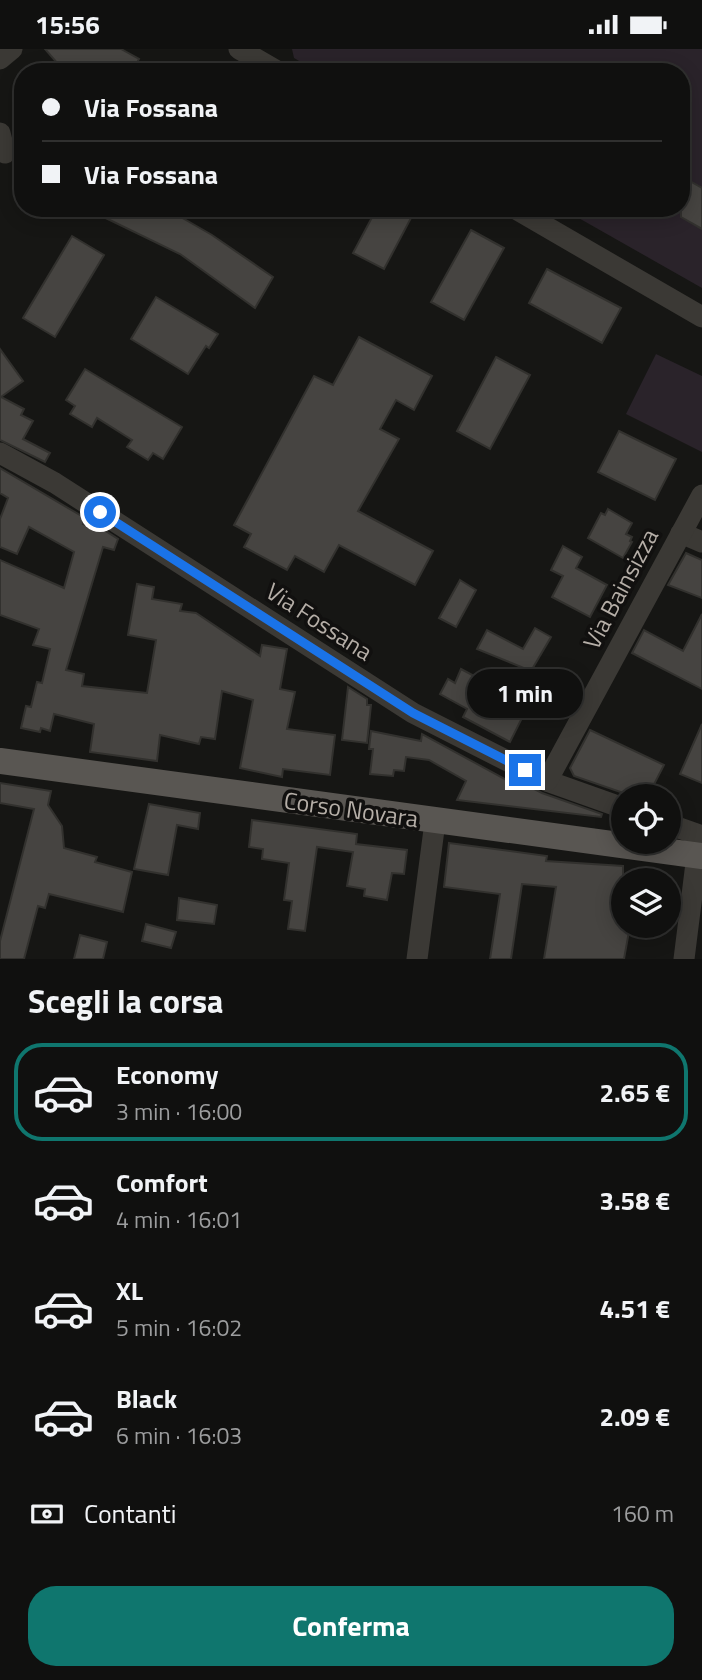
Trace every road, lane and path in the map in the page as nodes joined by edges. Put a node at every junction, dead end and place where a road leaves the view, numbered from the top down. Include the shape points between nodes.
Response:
1 (12, 49) edge
2 (239, 49) edge
3 (0, 59) edge
4 (263, 63) edge
5 (530, 217) edge
6 (702, 317) edge
7 (0, 453) edge
8 (702, 495) edge
9 (681, 533) junction
10 (702, 542) edge
11 (0, 761) edge
12 (547, 781) junction
13 (611, 804) edge
14 (435, 822) junction
15 (681, 834) edge
16 (700, 849) edge
17 (417, 959) edge
18 (684, 959) edge

1 - 3 street
2 - 4 street
5 - 6 street
7 - 12 street, Via Fossana via 55,483 413,713
8 - 9 street, Via Bainsizza
9 - 10 street
9 - 12 street, Via Bainsizza
11 - 14 main road, Corso Novara
12 - 13 street, Via Fossana
14 - 16 main road, Corso Novara
14 - 17 street
15 - 16 street
16 - 18 street

